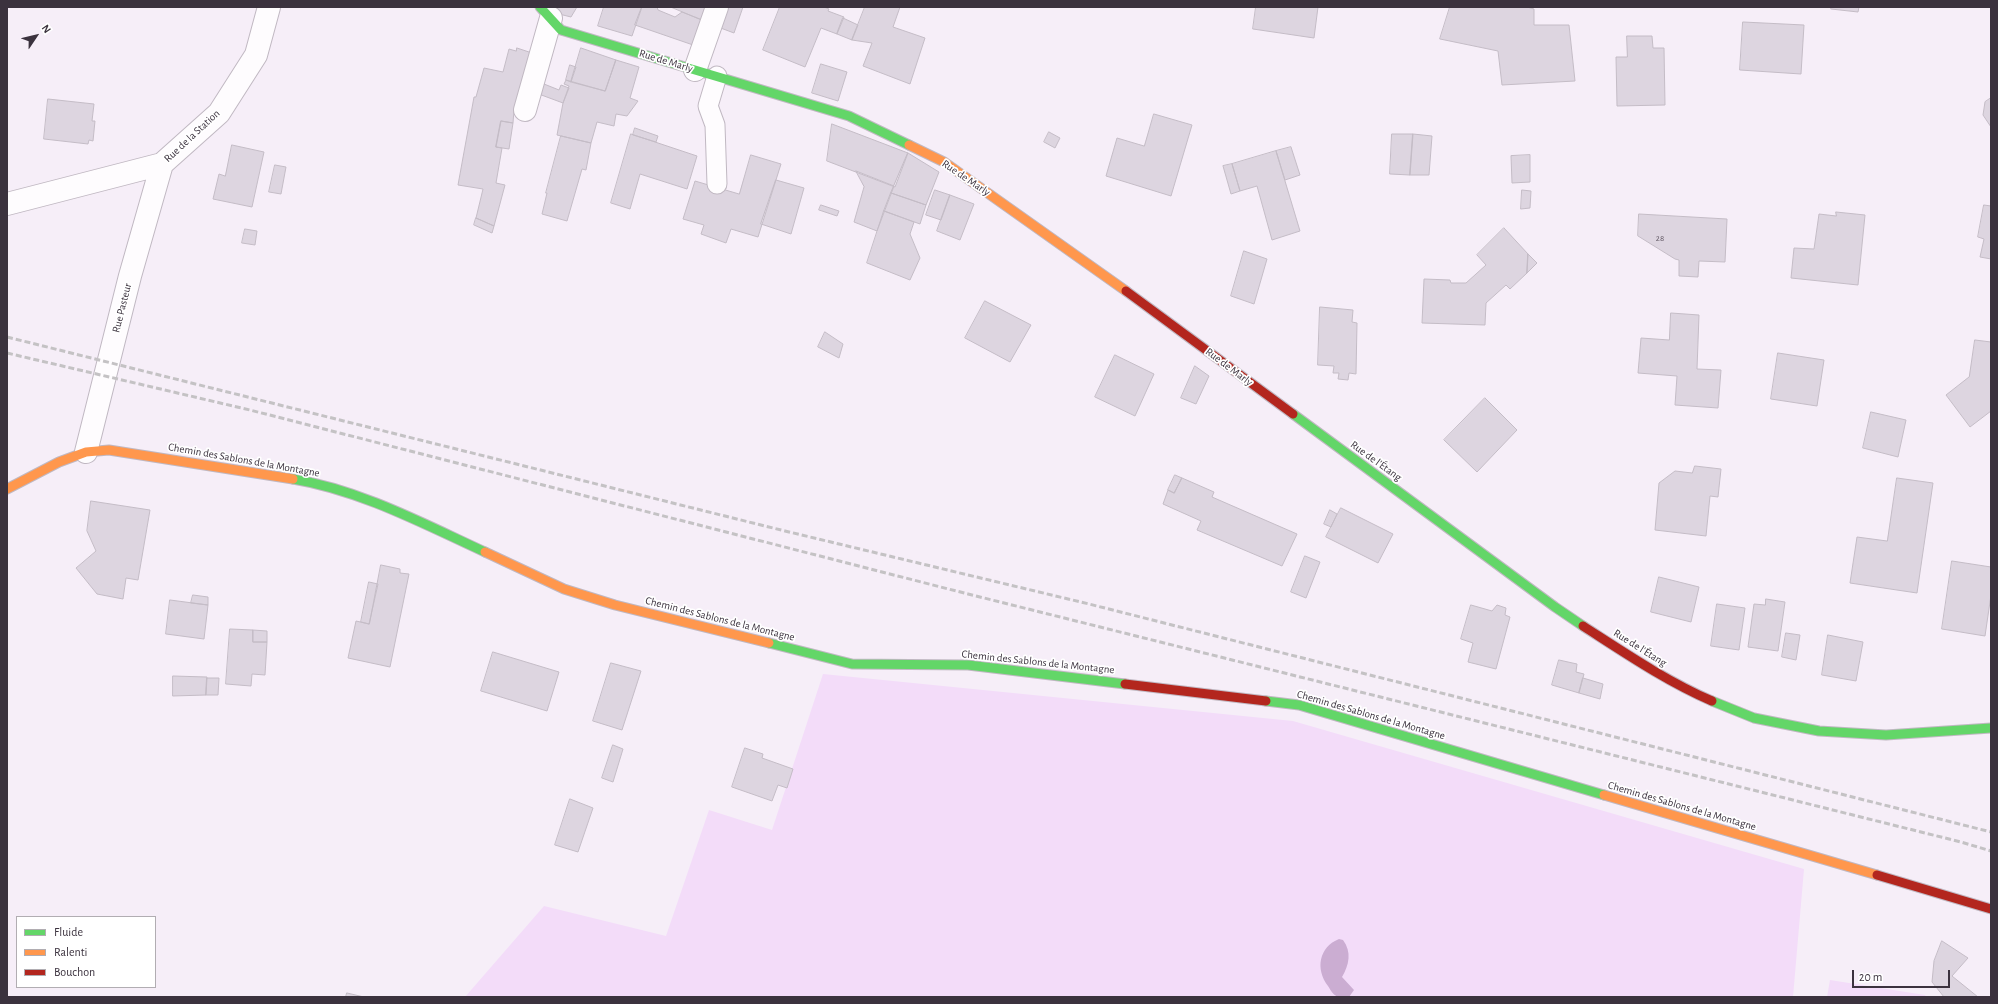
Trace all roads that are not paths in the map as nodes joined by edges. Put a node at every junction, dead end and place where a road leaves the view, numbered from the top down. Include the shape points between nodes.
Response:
1 (270, 7) edge
2 (717, 7) edge
3 (545, 12) edge
4 (695, 70) junction
5 (717, 76) junction
6 (525, 110) dead end
7 (162, 164) junction
8 (717, 184) dead end
9 (7, 204) edge
10 (1329, 442) joint
11 (86, 452) junction
12 (9, 485) edge
13 (1991, 728) edge
14 (1991, 909) edge

1 - 7 street, Rue de la Station via 256,55 219,113
2 - 4 street
3 - 4 street, Rue de Marly via 561,30
3 - 6 street, Rue de Marly
4 - 5 street, Rue de Marly
5 - 8 lane via 708,106 715,125
5 - 10 street, Rue de Marly via 848,116 944,162 1107,277
7 - 9 street, Rue de la Station
7 - 11 street, Rue Pasteur via 130,276
10 - 13 street, Rue de l'Étang via 1555,607 1652,671 1687,690 1754,718 1819,731 1886,735
11 - 12 street, Chemin des Sablons de la Montagne
11 - 14 street, Chemin des Sablons de la Montagne via 109,450 303,481 343,492 409,517 564,589 615,605 852,664 968,665 1299,705

